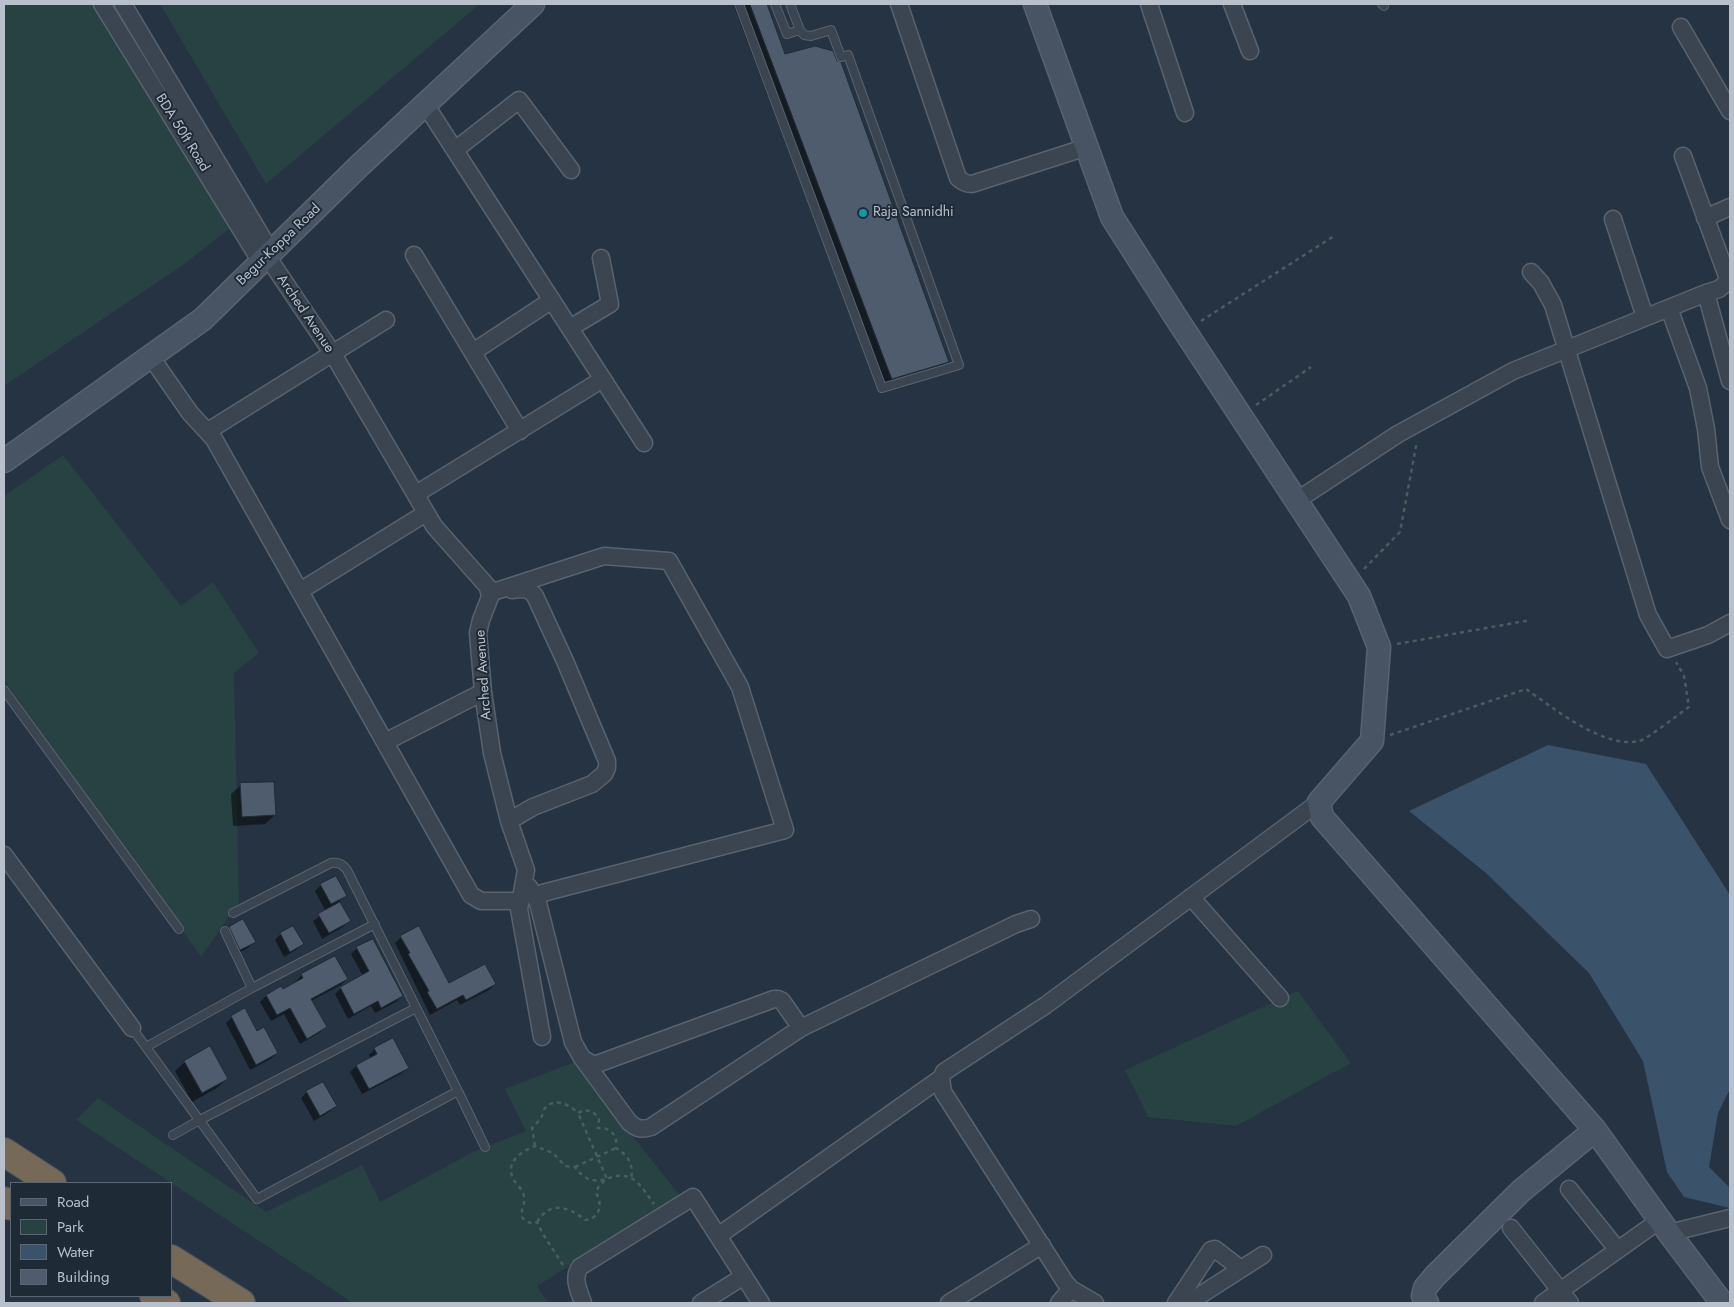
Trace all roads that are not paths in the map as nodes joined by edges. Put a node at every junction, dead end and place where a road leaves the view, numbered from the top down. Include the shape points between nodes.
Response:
1 (102, 4) edge
2 (123, 4) edge
3 (533, 4) edge
4 (739, 4) edge
5 (775, 4) edge
6 (790, 4) edge
7 (899, 4) edge
8 (1035, 4) edge
9 (1149, 4) edge
10 (1232, 4) edge
11 (1681, 28) dead end
12 (800, 30) junction
13 (1250, 51) dead end
14 (425, 104) junction
15 (1730, 111) edge
16 (1185, 113) dead end
17 (1087, 147) junction
18 (455, 150) junction
19 (1682, 156) dead end
20 (571, 170) dead end
21 (1730, 207) edge
22 (1705, 218) junction
23 (1613, 219) dead end
24 (414, 255) dead end
25 (266, 257) junction
26 (602, 258) dead end
27 (1531, 272) dead end
28 (1706, 293) junction
29 (552, 300) junction
30 (1669, 308) junction
31 (1645, 317) junction
32 (386, 320) dead end
33 (570, 328) junction
34 (1568, 349) junction
35 (473, 352) junction
36 (333, 354) junction
37 (151, 357) junction
38 (603, 379) junction
39 (1730, 381) edge
40 (520, 430) junction
41 (208, 432) junction
42 (644, 443) dead end
43 (4, 461) edge
44 (416, 494) junction
45 (1296, 501) junction
46 (426, 513) junction
47 (1730, 520) edge
48 (300, 591) junction
49 (490, 593) junction
50 (1730, 623) edge
51 (4, 690) edge
52 (483, 692) junction
53 (6, 699) edge
54 (385, 742) junction
55 (1319, 802) junction
56 (509, 821) junction
57 (4, 856) edge
58 (1191, 896) junction
59 (527, 898) junction
60 (233, 913) dead end
61 (1031, 919) dead end
62 (375, 924) junction
63 (179, 929) dead end
64 (225, 931) dead end
65 (252, 988) junction
66 (1280, 998) dead end
67 (416, 1008) junction
68 (132, 1028) joint
69 (801, 1028) junction
70 (542, 1037) dead end
71 (146, 1047) junction
72 (582, 1058) junction
73 (941, 1078) junction
74 (458, 1091) junction
75 (198, 1121) junction
76 (1595, 1130) junction
77 (173, 1136) dead end
78 (485, 1147) dead end
79 (4, 1152) edge
80 (50, 1182) edge
81 (1569, 1189) dead end
82 (1730, 1218) edge
83 (1665, 1227) junction
84 (1511, 1228) dead end
85 (718, 1236) junction
86 (1042, 1245) junction
87 (1617, 1249) junction
88 (1263, 1255) dead end
89 (172, 1260) edge
90 (1241, 1269) junction
91 (744, 1276) junction
92 (1071, 1289) junction
93 (1559, 1290) junction
94 (231, 1297) edge
95 (581, 1297) edge
96 (701, 1303) edge
97 (761, 1303) edge
98 (949, 1303) edge
99 (1058, 1303) edge
100 (1095, 1303) edge
101 (1176, 1303) edge
102 (1188, 1303) edge
103 (1427, 1303) edge
104 (1543, 1303) edge
105 (1570, 1303) edge
106 (1722, 1303) edge

1 - 25 street, BDA 50ft Road
2 - 25 street, BDA 50ft Road
3 - 14 street, Begur-Koppa Road
4 - 12 lane via 882,388 959,365 848,55 841,57 831,30 811,36
5 - 12 lane via 787,34
6 - 12 lane
7 - 17 street via 962,182 972,184
8 - 17 street
9 - 16 street
10 - 13 street
11 - 15 street
14 - 18 street
14 - 25 street, Begur-Koppa Road
17 - 45 street via 1112,217
18 - 20 street via 519,100
18 - 29 street
19 - 22 street
21 - 22 street
22 - 28 street via 1727,276 1726,283 1719,289
23 - 31 street
24 - 35 street
25 - 36 street, Arched Avenue
25 - 37 street, Begur-Koppa Road via 203,319
26 - 33 street via 610,304
27 - 34 street via 1549,296
28 - 30 street
28 - 39 street
29 - 33 street
29 - 35 street
30 - 31 street
30 - 47 street via 1698,388 1710,467
31 - 34 street
32 - 36 street
33 - 38 street
34 - 45 street via 1513,371 1398,434
34 - 50 street via 1648,615 1667,649 1708,635
35 - 40 street
36 - 41 street
36 - 44 street, Arched Avenue
37 - 41 street via 190,413
37 - 43 street, Begur-Koppa Road
38 - 40 street
38 - 42 street
40 - 44 street
41 - 48 street
44 - 46 street, Arched Avenue
45 - 55 street via 1359,596 1379,647 1372,741
46 - 48 street
46 - 49 street, Arched Avenue
48 - 54 street
49 - 52 street, Arched Avenue via 478,633
49 - 56 street via 526,588 535,596 607,761 604,774 592,784 533,807
49 - 59 street via 604,556 669,561 740,687 785,830
51 - 53 lane
52 - 54 street
52 - 56 street, Arched Avenue via 492,753
53 - 63 lane
54 - 59 street via 471,895 481,901
55 - 58 street
55 - 76 street via 1322,817
56 - 59 street, Arched Avenue via 526,870
57 - 68 street
58 - 66 street
58 - 73 street via 1046,1005 944,1072
59 - 70 street via 519,909
59 - 72 street via 538,903 573,1042
60 - 62 lane via 337,862 347,870
61 - 69 street
62 - 65 lane
62 - 67 lane
64 - 65 lane
65 - 71 lane
67 - 74 lane
67 - 75 lane
68 - 71 lane
69 - 72 street via 782,1001 774,1000 597,1064
69 - 72 street via 643,1130 629,1122
71 - 75 lane
73 - 85 street
73 - 86 street via 943,1092
74 - 75 lane via 257,1199
74 - 78 lane
75 - 77 lane
76 - 83 street
76 - 103 street via 1522,1192 1430,1282 1423,1296
79 - 80 highway
81 - 87 street
82 - 83 street
83 - 87 street
83 - 106 street
84 - 93 street
85 - 91 street
85 - 95 street via 693,1197 580,1267 576,1278
86 - 92 street
86 - 98 street
87 - 93 street
88 - 90 street
89 - 94 highway
90 - 101 street via 1221,1252 1211,1250
90 - 102 street
91 - 96 street
91 - 97 street
92 - 99 street
92 - 100 street
93 - 104 street
93 - 105 street

